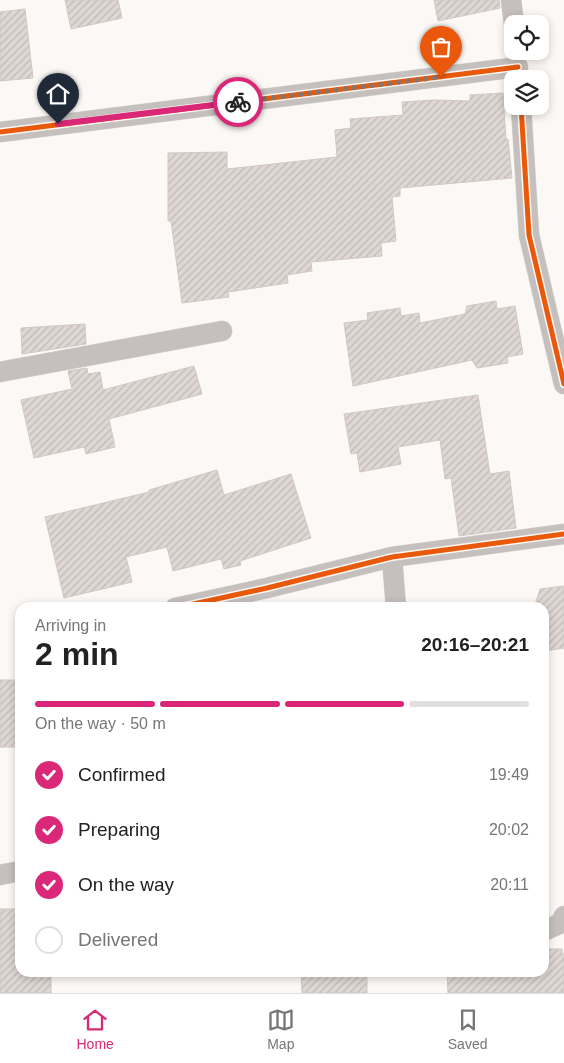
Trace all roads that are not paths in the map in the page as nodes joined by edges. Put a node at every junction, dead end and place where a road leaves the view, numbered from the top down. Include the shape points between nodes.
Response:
1 (511, 0) edge
2 (513, 15) edge
3 (518, 66) edge
4 (522, 115) edge
5 (0, 132) edge
6 (222, 331) dead end
7 (0, 372) edge
8 (564, 384) edge
9 (564, 534) edge
10 (392, 557) junction
11 (203, 602) edge
12 (396, 602) edge
13 (15, 872) edge
14 (0, 875) edge
15 (564, 916) edge
16 (549, 929) edge

1 - 2 street
3 - 5 street
4 - 8 street via 529,235
6 - 7 street
9 - 10 street
10 - 11 street
10 - 12 street
13 - 14 street
15 - 16 street via 561,923

